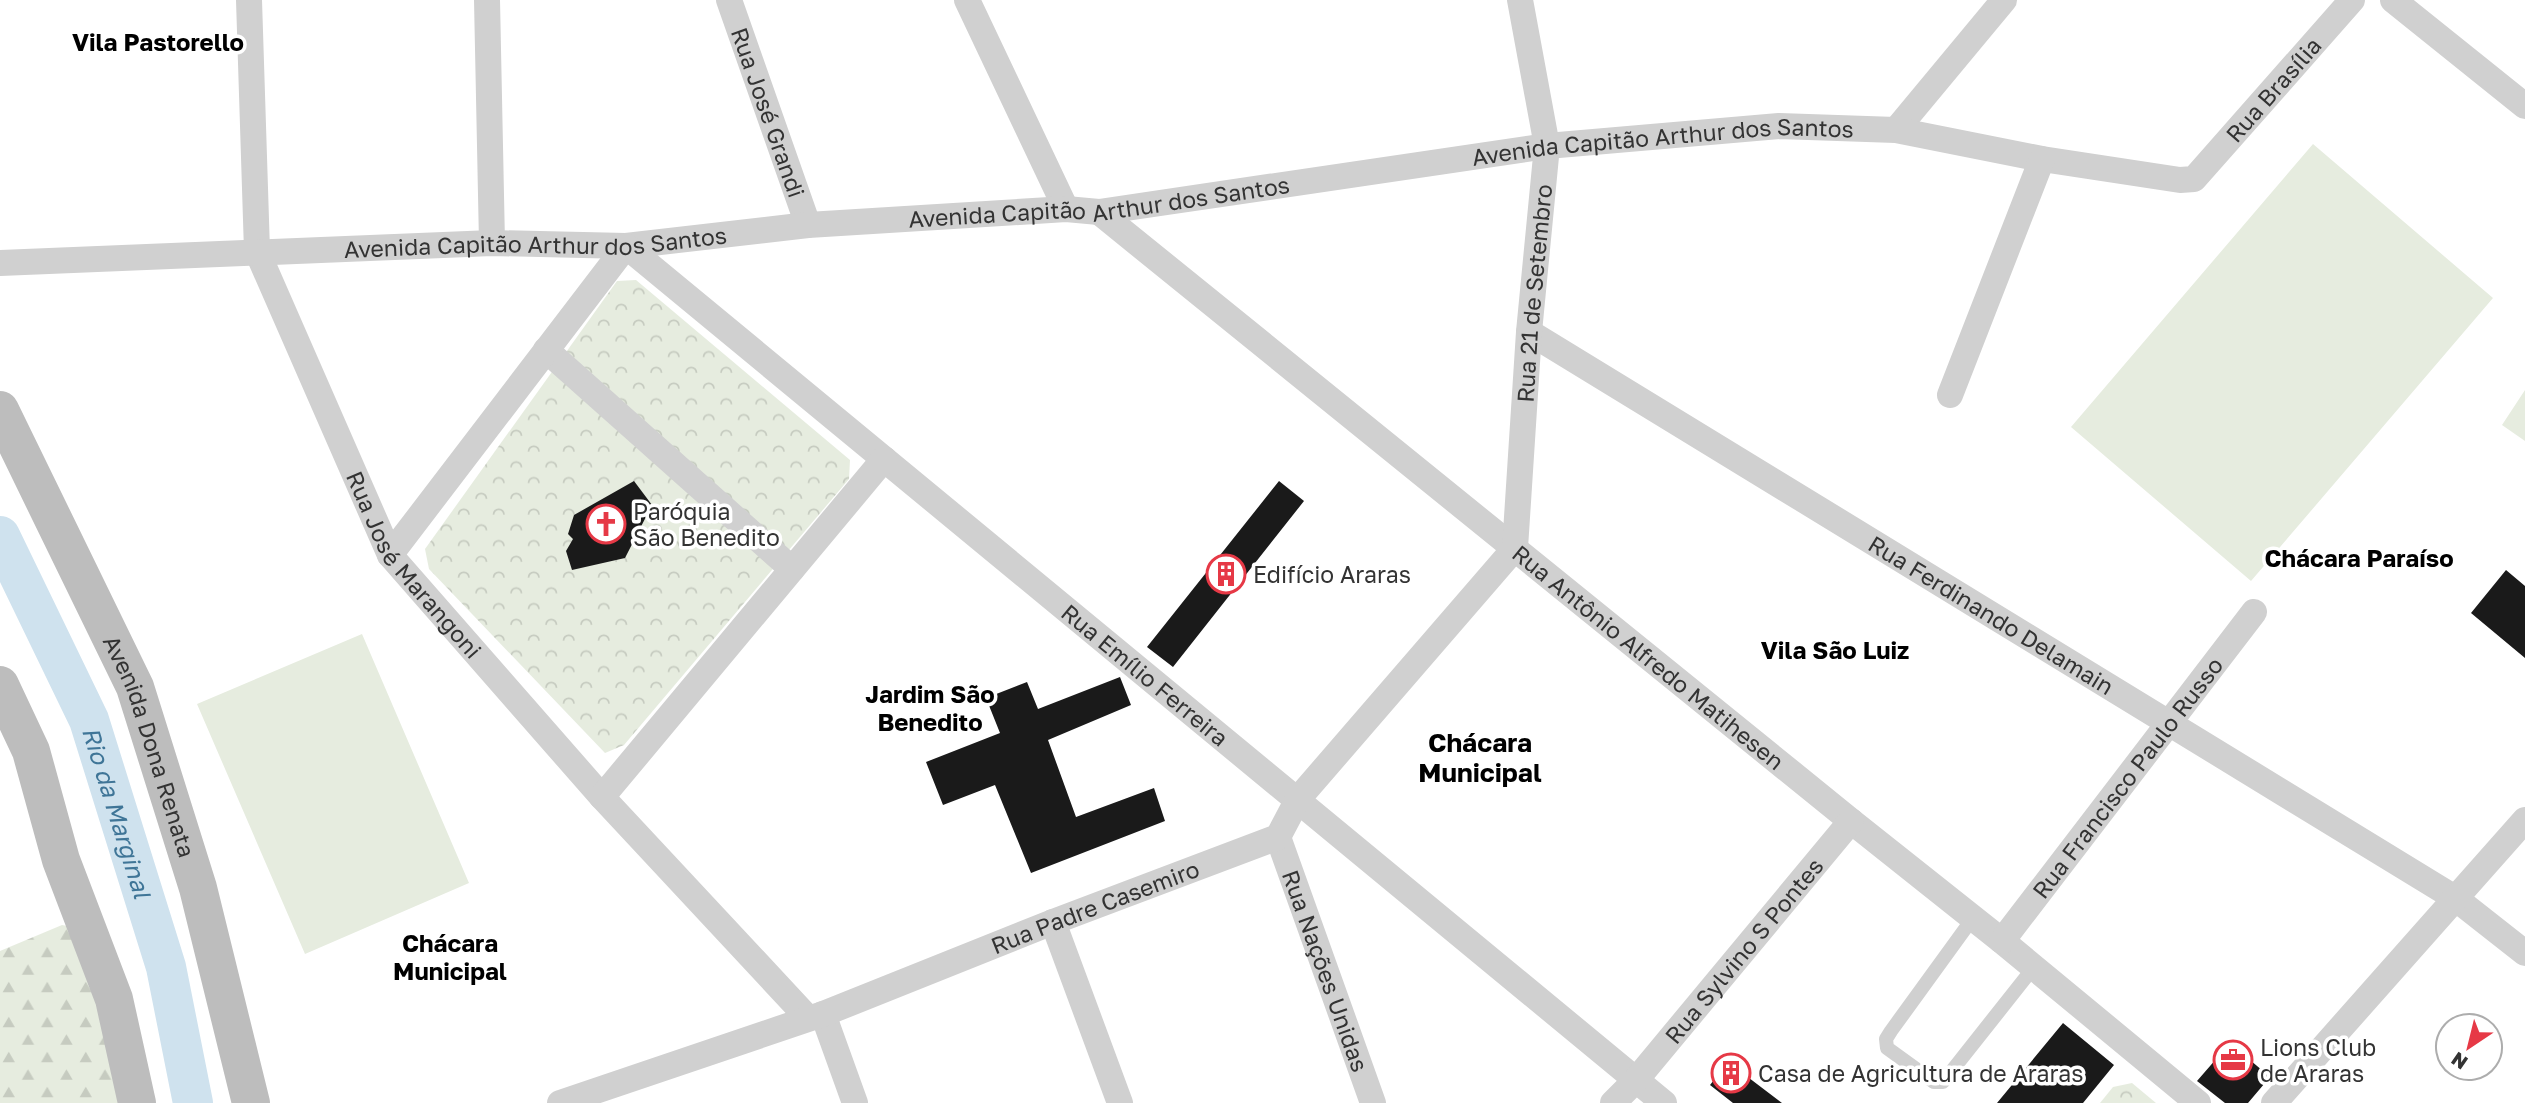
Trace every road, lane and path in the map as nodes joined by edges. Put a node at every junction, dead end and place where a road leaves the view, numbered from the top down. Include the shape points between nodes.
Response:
1 (248, 0) edge
2 (487, 0) edge
3 (729, 0) edge
4 (967, 0) edge
5 (1520, 0) edge
6 (2004, 0) edge
7 (2352, 0) edge
8 (2393, 0) edge
9 (2525, 106) edge
10 (1896, 130) junction
11 (1547, 146) junction
12 (2042, 159) junction
13 (2194, 179) joint
14 (1066, 209) junction
15 (1098, 212) junction
16 (808, 225) junction
17 (492, 243) junction
18 (626, 246) junction
19 (257, 251) junction
20 (0, 263) edge
21 (1530, 332) junction
22 (546, 350) junction
23 (1950, 396) dead end
24 (0, 410) edge
25 (884, 459) junction
26 (1515, 548) junction
27 (390, 555) junction
28 (792, 569) junction
29 (2253, 612) dead end
30 (0, 685) edge
31 (2170, 722) junction
32 (602, 797) junction
33 (1298, 799) junction
34 (2525, 820) edge
35 (1851, 821) junction
36 (1278, 837) junction
37 (2455, 898) junction
38 (1973, 918) junction
39 (1053, 922) junction
40 (2002, 941) junction
41 (2525, 953) edge
42 (2034, 967) junction
43 (815, 1016) junction
44 (1636, 1080) junction
45 (599, 1097) edge
46 (137, 1103) edge
47 (251, 1103) edge
48 (560, 1103) edge
49 (855, 1103) edge
50 (1120, 1103) edge
51 (1373, 1103) edge
52 (1613, 1103) edge
53 (1664, 1103) edge
54 (2198, 1103) edge
55 (2274, 1103) edge

1 - 19 street, Rua José Marangoni
2 - 17 street
3 - 16 street, Rua José Grandi
4 - 14 street
5 - 11 street, Rua 21 de Setembro
6 - 10 street
7 - 13 street, Rua Brasília
8 - 9 street
10 - 11 street, Avenida Capitão Arthur dos Santos via 1779,126
10 - 12 street, Avenida Capitão Arthur dos Santos
11 - 15 street, Avenida Capitão Arthur dos Santos
11 - 21 street, Rua 21 de Setembro
12 - 13 street, Avenida Capitão Arthur dos Santos
12 - 23 street
14 - 15 street, Avenida Capitão Arthur dos Santos
14 - 16 street, Avenida Capitão Arthur dos Santos
15 - 26 street, Rua Antônio Alfredo Matihesen
16 - 18 street, Avenida Capitão Arthur dos Santos
17 - 18 street, Avenida Capitão Arthur dos Santos
17 - 19 street, Avenida Capitão Arthur dos Santos
18 - 22 street
18 - 25 street, Rua Emílio Ferreira
19 - 20 street, Avenida Capitão Arthur dos Santos
19 - 27 street, Rua José Marangoni
21 - 26 street, Rua 21 de Setembro
21 - 31 street, Rua Ferdinando Delamain
22 - 27 street
22 - 28 street
24 - 47 main road, Avenida Dona Renata via 135,687 198,888
25 - 28 street
25 - 33 street, Rua Emílio Ferreira
26 - 33 street
26 - 35 street, Rua Antônio Alfredo Matihesen
27 - 32 street, Rua José Marangoni
28 - 32 street
29 - 31 street, Rua Francisco Paulo Russo
30 - 46 main road via 31,751 61,860 114,999
31 - 37 street, Rua Ferdinando Delamain
31 - 40 street, Rua Francisco Paulo Russo
32 - 43 street, Rua José Marangoni
33 - 36 street
33 - 44 street, Rua Emílio Ferreira
34 - 37 street
35 - 38 street, Rua Antônio Alfredo Matihesen
35 - 44 street, Rua Sylvino S Pontes
36 - 39 street, Rua Padre Casemiro
36 - 51 street, Rua Nações Unidas
37 - 41 street, Rua Ferdinando Delamain
37 - 55 street
38 - 40 street, Rua Antônio Alfredo Matihesen
38 - 42 lane via 1891,1031 1887,1048 1934,1082 1943,1082
39 - 43 street, Rua Padre Casemiro
39 - 50 street
40 - 42 street, Rua Antônio Alfredo Matihesen
42 - 54 street, Rua Antônio Alfredo Matihesen
43 - 45 street, Rua Padre Casemiro
43 - 49 street
44 - 52 street, Rua Sylvino S Pontes
44 - 53 street, Rua Emílio Ferreira
45 - 48 street, Rua Padre Casemiro

